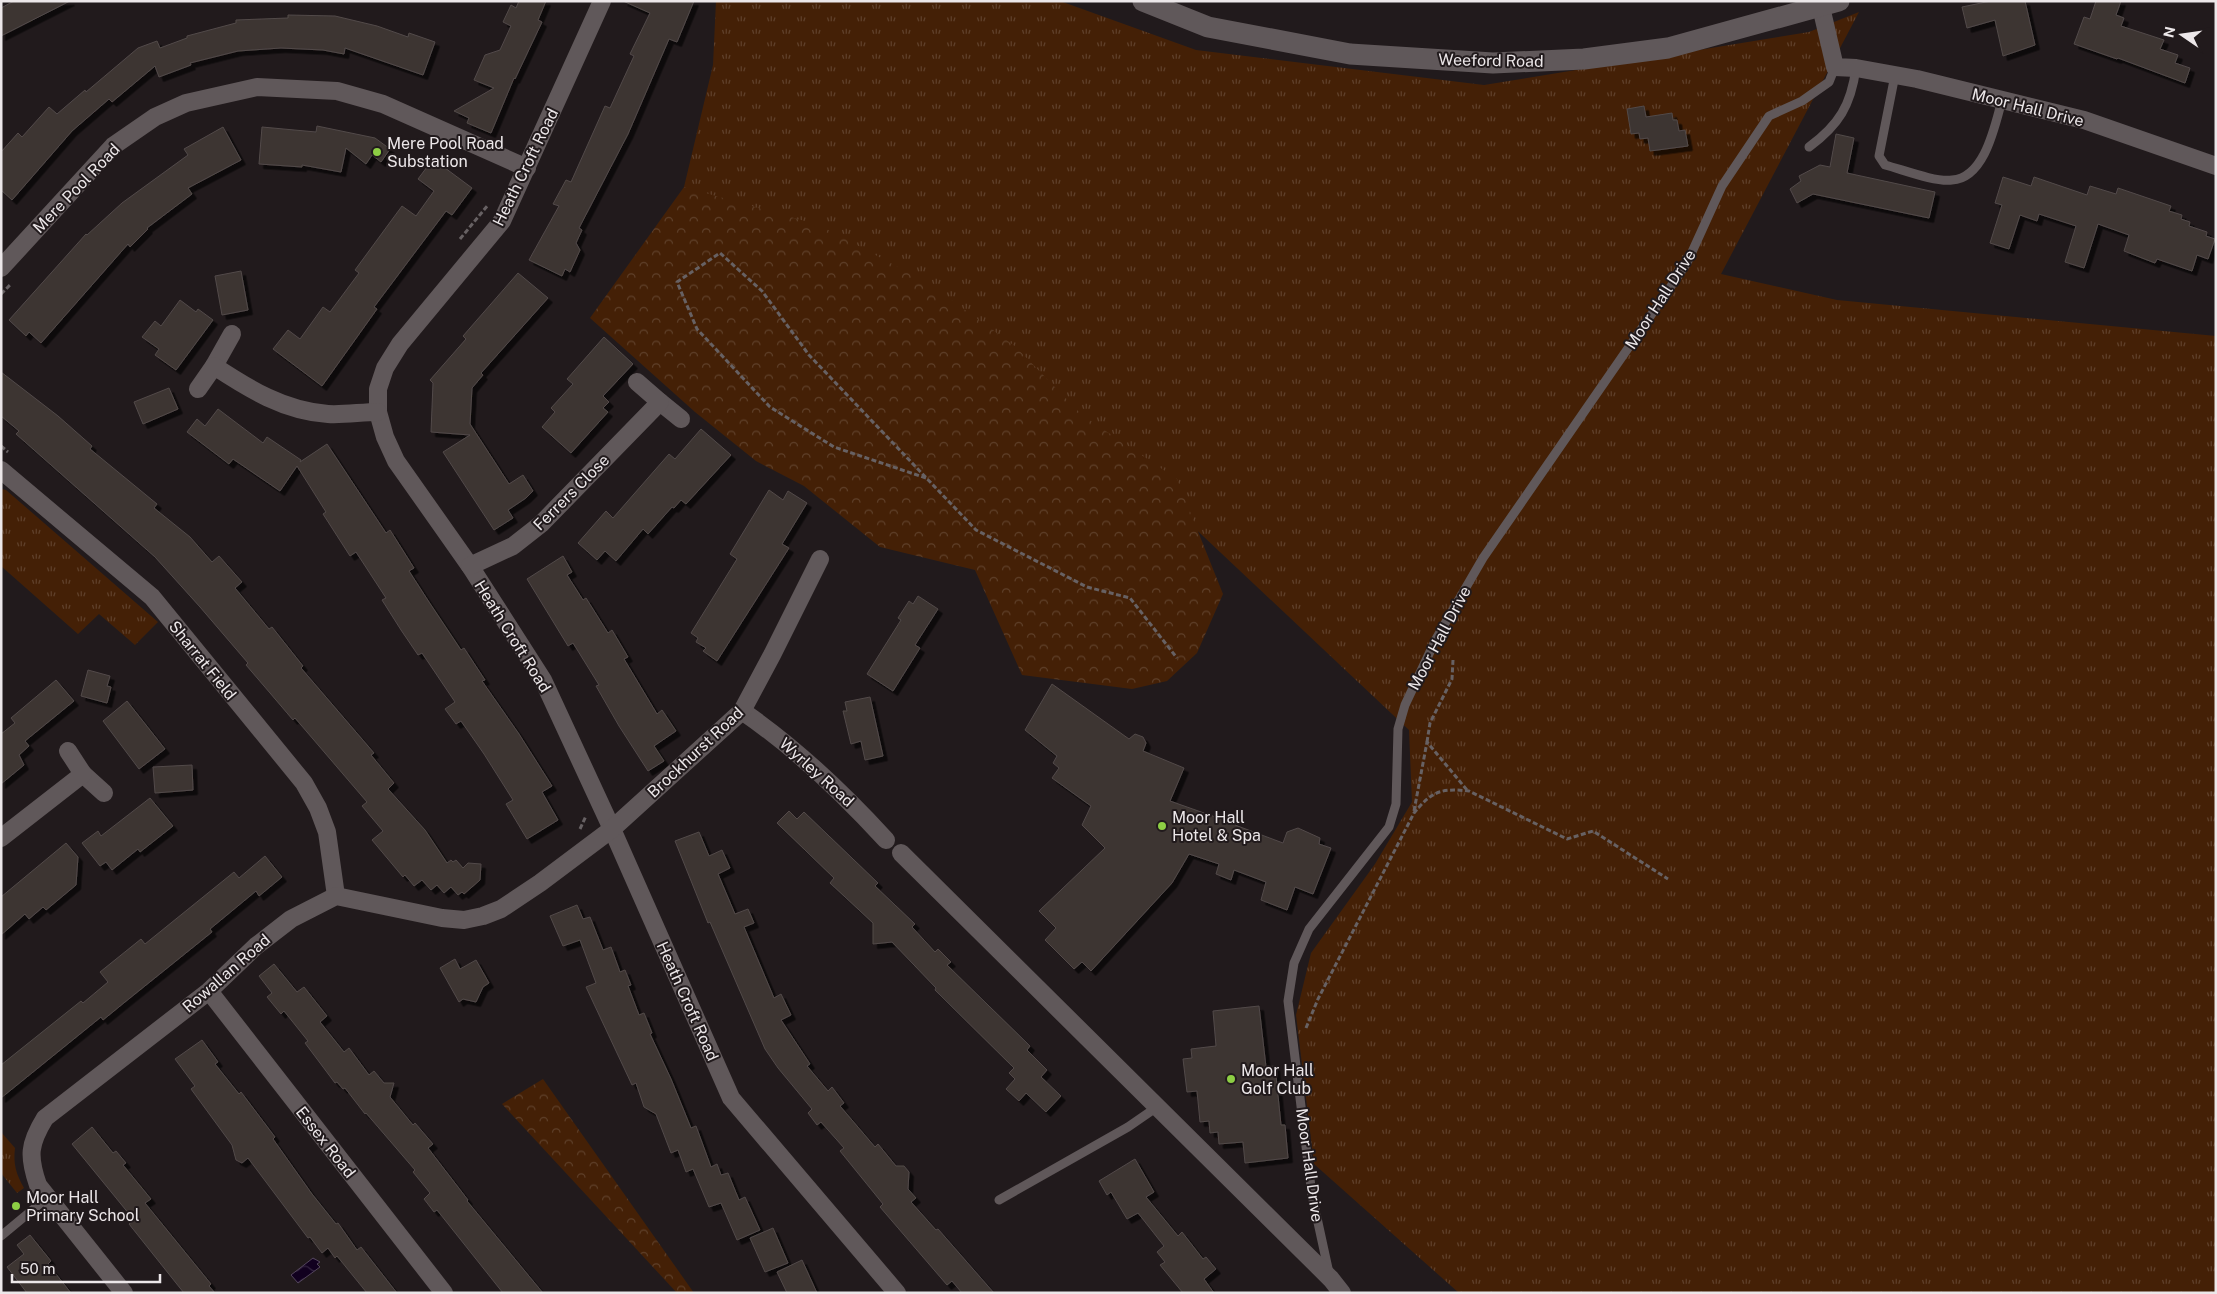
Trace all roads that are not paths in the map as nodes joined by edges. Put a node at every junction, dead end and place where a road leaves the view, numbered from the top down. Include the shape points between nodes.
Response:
1 (602, 1) edge
2 (1143, 1) edge
3 (1830, 4) edge
4 (1835, 67) junction
5 (1856, 68) junction
6 (1894, 75) junction
7 (2002, 100) junction
8 (1809, 147) dead end
9 (2216, 166) edge
10 (528, 168) junction
11 (1, 268) edge
12 (232, 334) dead end
13 (214, 366) junction
14 (637, 382) dead end
15 (198, 389) dead end
16 (660, 402) junction
17 (378, 412) junction
18 (681, 418) dead end
19 (1, 470) edge
20 (820, 559) dead end
21 (470, 566) junction
22 (742, 712) junction
23 (68, 751) dead end
24 (83, 774) junction
25 (104, 793) dead end
26 (612, 828) junction
27 (1, 838) edge
28 (886, 840) dead end
29 (901, 853) dead end
30 (336, 896) junction
31 (209, 991) junction
32 (1157, 1107) junction
33 (48, 1197) junction
34 (998, 1200) dead end
35 (1, 1236) edge
36 (1336, 1286) edge
37 (124, 1293) edge
38 (444, 1293) edge
39 (897, 1293) edge

1 - 10 street, Heath Croft Road
2 - 3 street, Weeford Road via 1208,27 1350,54 1493,63 1584,59 1668,48
3 - 4 street
4 - 5 street, Moor Hall Drive
4 - 36 lane, Moor Hall Drive via 1829,82 1802,101 1769,116 1722,186 1687,263 1483,558 1436,639 1405,705 1398,729 1396,804 1390,827 1309,930 1294,963 1288,1001 1312,1195
5 - 6 street, Moor Hall Drive
5 - 8 lane via 1853,90 1844,112 1822,138
6 - 7 street, Moor Hall Drive
6 - 7 lane via 1880,156 1885,165 1940,179 1960,179 1980,160 1989,143
7 - 9 street, Moor Hall Drive via 2084,120
10 - 11 street, Mere Pool Road via 374,102 337,91 257,87 186,104 155,117 120,141
10 - 17 street, Heath Croft Road via 502,221 390,360 378,389
12 - 13 street
13 - 15 street
13 - 17 street via 254,392 283,404 328,414
14 - 16 street
16 - 18 street
16 - 21 street, Ferrers Close via 541,524 513,546
17 - 21 street, Heath Croft Road via 396,461
19 - 30 street, Sharrat Field via 152,597 304,783 327,832
20 - 22 street, Brockhurst Road
21 - 26 street, Heath Croft Road via 543,680
22 - 26 street, Brockhurst Road
22 - 28 street, Wyrley Road via 812,764
23 - 24 street
24 - 25 street
24 - 27 street
26 - 30 street via 540,884 483,916 464,920 442,918
26 - 39 street, Heath Croft Road via 731,1098
29 - 32 street
30 - 31 street, Rowallan Road via 291,919 256,946
31 - 33 street, Rowallan Road via 44,1118 31,1149 38,1185
31 - 38 street, Essex Road
32 - 34 lane via 1128,1127
32 - 36 street
33 - 35 lane
33 - 37 street, Rowallan Road

